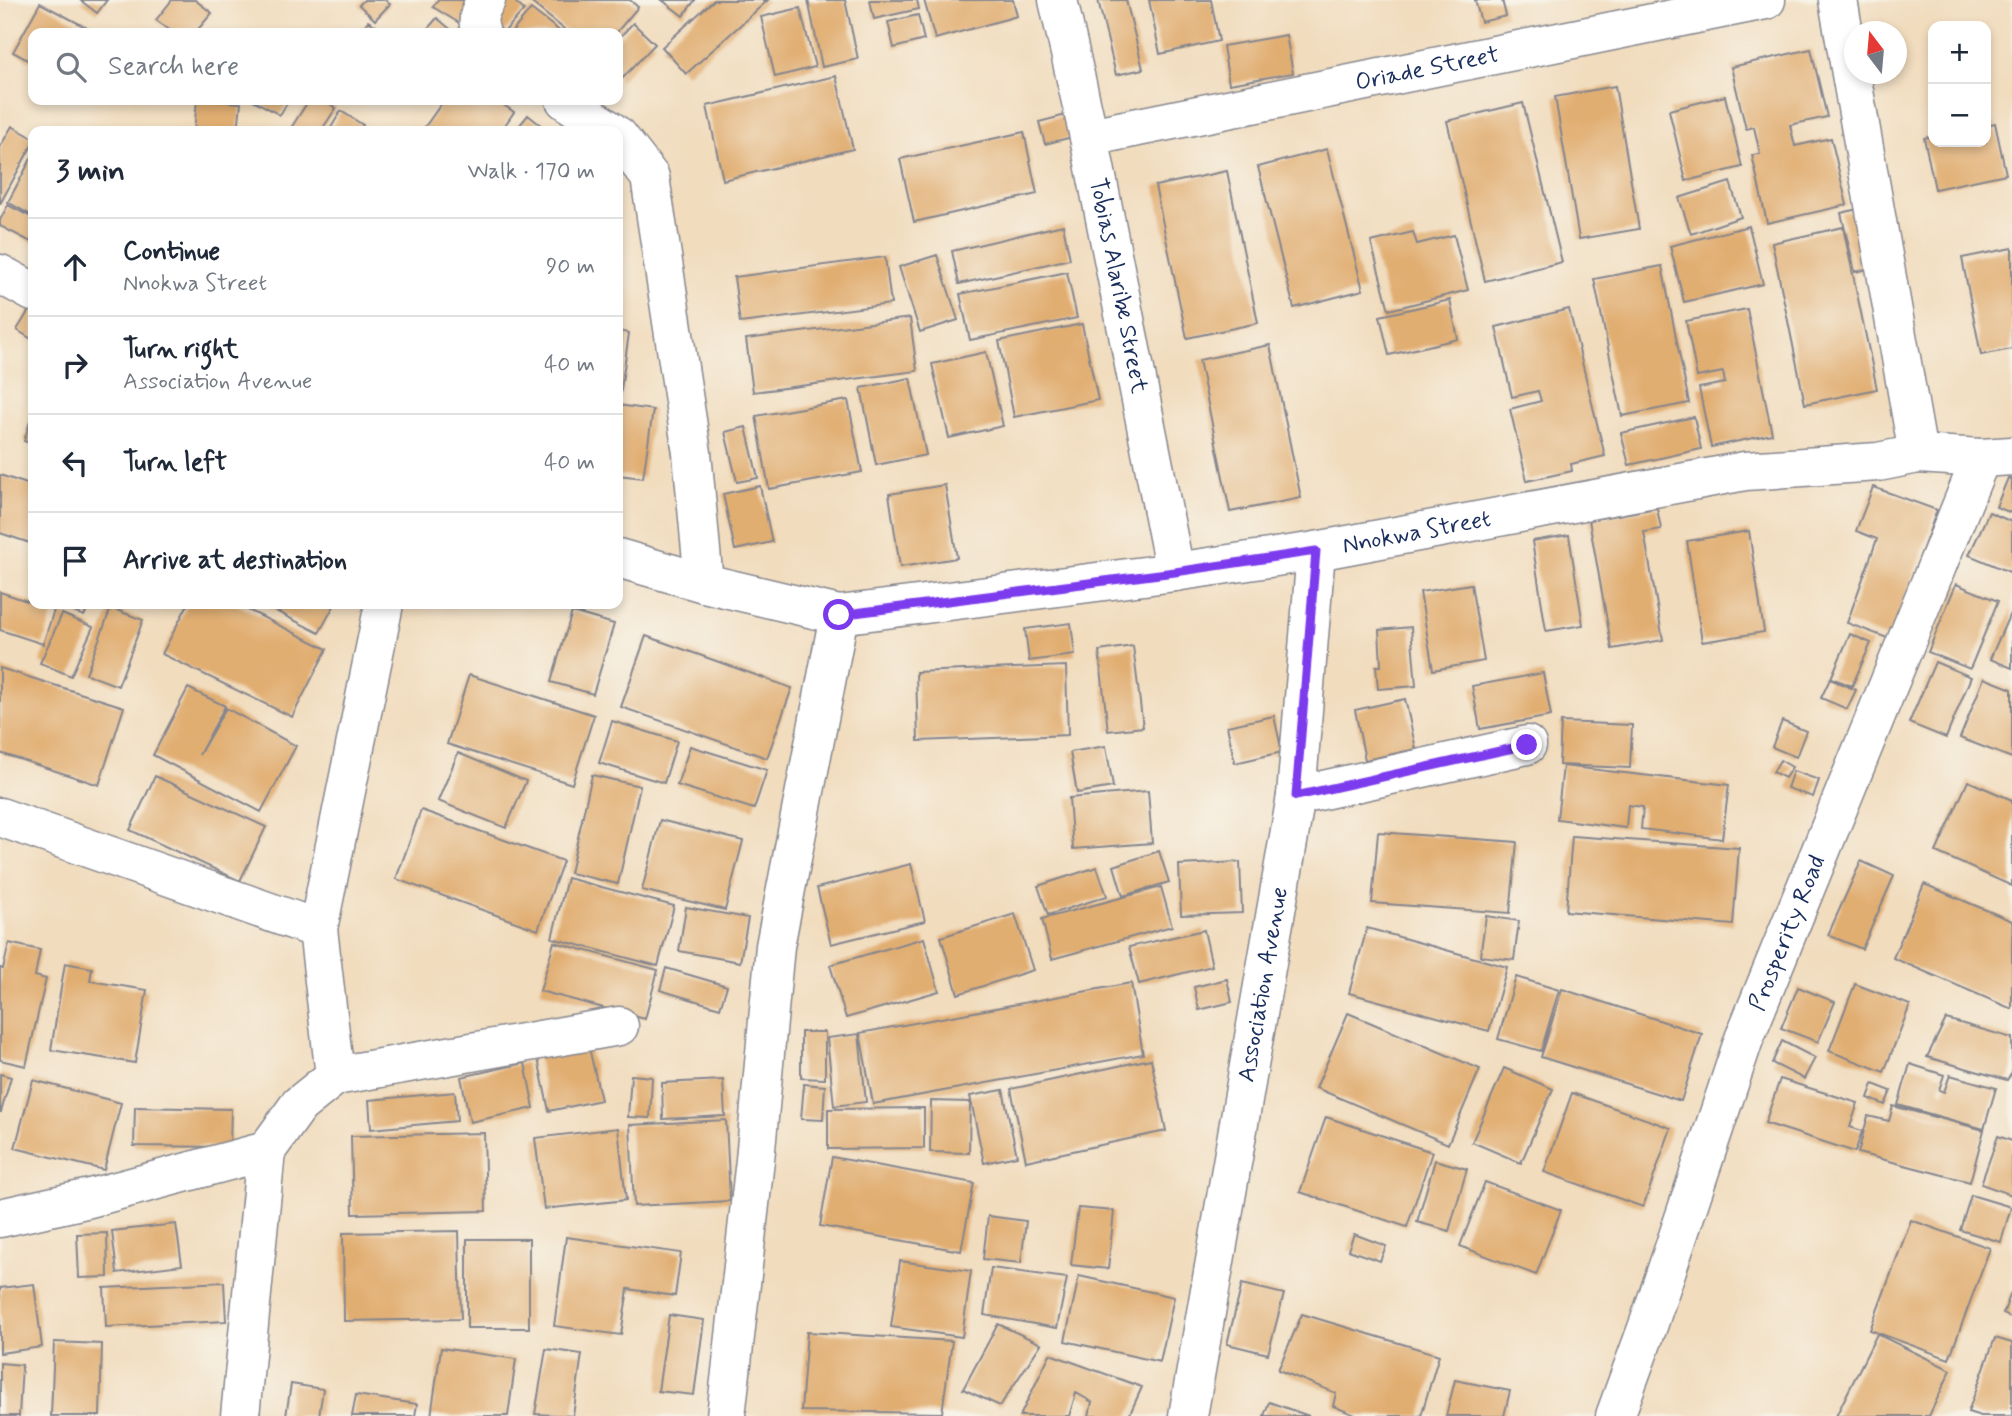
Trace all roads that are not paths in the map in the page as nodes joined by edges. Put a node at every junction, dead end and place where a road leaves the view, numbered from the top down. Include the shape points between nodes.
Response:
1 (486, 0) edge
2 (1058, 0) edge
3 (1766, 0) edge
4 (1838, 0) edge
5 (479, 28) edge
6 (572, 105) edge
7 (604, 126) edge
8 (1089, 137) junction
9 (623, 142) edge
10 (0, 274) edge
11 (28, 289) edge
12 (1918, 454) junction
13 (1996, 457) edge
14 (1316, 551) junction
15 (623, 559) edge
16 (1175, 572) junction
17 (704, 583) junction
18 (383, 609) edge
19 (839, 615) junction
20 (1527, 745) dead end
21 (1296, 796) junction
22 (0, 817) edge
23 (318, 929) junction
24 (619, 1027) dead end
25 (335, 1076) junction
26 (266, 1151) junction
27 (0, 1218) edge
28 (240, 1416) edge
29 (726, 1416) edge
30 (1188, 1416) edge
31 (1615, 1416) edge

1 - 5 street
2 - 8 street, Tobias Alaribe Street
3 - 8 street, Oriade Street
4 - 12 street
6 - 7 street
8 - 16 street, Tobias Alaribe Street
9 - 17 street via 650,177 692,453
10 - 11 street
12 - 13 street, Nnokwa Street
12 - 14 street, Nnokwa Street via 1878,462 1745,471
13 - 31 street, Prosperity Road via 1744,1039
14 - 16 street, Nnokwa Street
14 - 21 street, Association Avenue
15 - 17 street, Nnokwa Street
16 - 19 street, Nnokwa Street
17 - 19 street, Nnokwa Street
18 - 23 street
19 - 29 street via 775,946
20 - 21 street
21 - 30 street, Association Avenue
22 - 23 street
23 - 25 street
24 - 25 street
25 - 26 street via 299,1105
26 - 27 street
26 - 28 street

